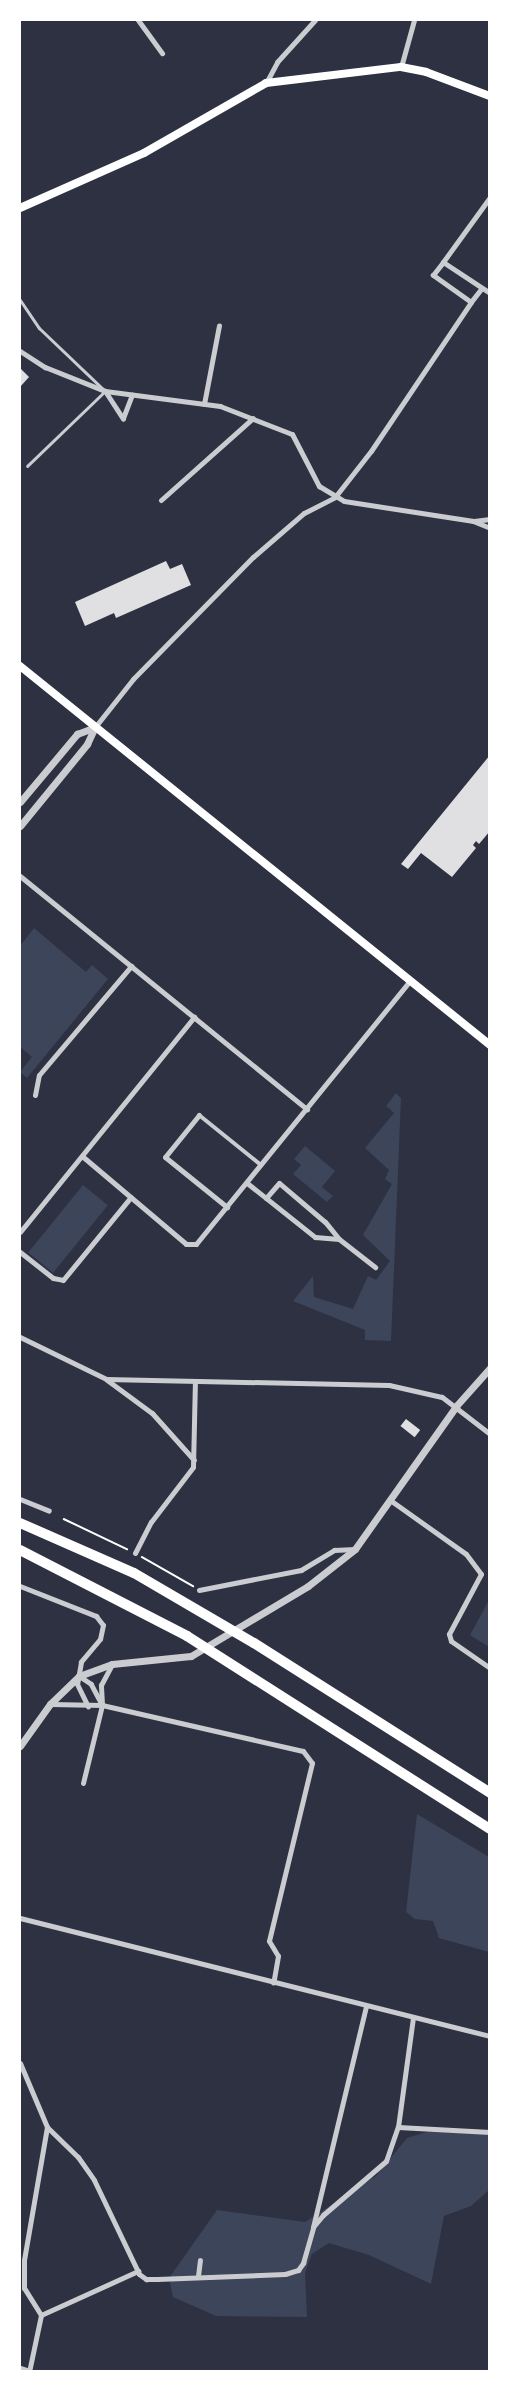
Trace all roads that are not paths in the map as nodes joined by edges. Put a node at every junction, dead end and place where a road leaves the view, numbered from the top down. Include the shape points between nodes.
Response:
1 (138, 20) edge
2 (315, 20) edge
3 (414, 20) edge
4 (162, 53) dead end
5 (401, 67) junction
6 (266, 83) junction
7 (489, 96) edge
8 (489, 197) edge
9 (20, 208) edge
10 (443, 262) junction
11 (480, 289) junction
12 (489, 293) edge
13 (20, 300) edge
14 (471, 302) junction
15 (219, 325) dead end
16 (20, 351) edge
17 (105, 391) junction
18 (132, 395) junction
19 (204, 404) junction
20 (253, 418) junction
21 (27, 466) dead end
22 (335, 497) junction
23 (162, 500) dead end
24 (489, 519) edge
25 (473, 521) junction
26 (489, 528) edge
27 (20, 666) edge
28 (95, 727) junction
29 (20, 802) edge
30 (20, 826) edge
31 (20, 876) edge
32 (131, 966) junction
33 (410, 981) junction
34 (194, 1017) junction
35 (489, 1045) edge
36 (35, 1095) dead end
37 (307, 1109) junction
38 (199, 1115) joint
39 (82, 1156) junction
40 (261, 1165) junction
41 (246, 1183) junction
42 (131, 1197) junction
43 (266, 1198) junction
44 (227, 1207) junction
45 (20, 1232) edge
46 (339, 1239) junction
47 (20, 1252) edge
48 (375, 1267) dead end
49 (20, 1337) edge
50 (489, 1368) edge
51 (106, 1379) junction
52 (195, 1382) junction
53 (457, 1405) junction
54 (489, 1434) edge
55 (194, 1460) junction
56 (20, 1499) edge
57 (390, 1500) junction
58 (49, 1511) dead end
59 (20, 1522) edge
60 (20, 1550) edge
61 (355, 1550) junction
62 (135, 1553) road end
63 (20, 1586) edge
64 (199, 1590) road end
65 (112, 1664) junction
66 (489, 1668) edge
67 (79, 1676) junction
68 (50, 1704) junction
69 (102, 1705) junction
70 (88, 1707) junction
71 (20, 1746) edge
72 (83, 1783) dead end
73 (489, 1793) edge
74 (489, 1829) edge
75 (20, 1918) edge
76 (273, 1983) junction
77 (366, 2007) junction
78 (413, 2018) junction
79 (489, 2036) edge
80 (20, 2064) edge
81 (47, 2127) junction
82 (398, 2127) junction
83 (489, 2132) edge
84 (313, 2228) junction
85 (200, 2260) dead end
86 (138, 2271) junction
87 (198, 2276) junction
88 (41, 2315) junction
89 (20, 2368) edge
90 (29, 2371) edge

1 - 4 street
2 - 6 street via 277,62
3 - 5 street
5 - 6 main road
5 - 7 main road
6 - 9 main road via 144,153
8 - 10 street
10 - 11 street
10 - 14 street via 433,274
11 - 12 street
11 - 14 street
13 - 17 lane via 39,328
14 - 22 street via 371,451
15 - 19 street
16 - 17 street via 45,367
17 - 18 street
17 - 18 street via 123,419 126,402
17 - 21 lane
18 - 19 street
19 - 20 street
20 - 22 street via 292,435 319,486
20 - 23 street
22 - 25 street via 356,505
22 - 28 street via 304,513 253,557 133,679
24 - 25 street
25 - 26 street
27 - 28 main road
28 - 29 street via 77,734
28 - 30 street via 87,744
28 - 33 main road
31 - 32 street
32 - 34 street
32 - 36 street via 39,1075
33 - 35 main road
33 - 37 street
34 - 37 street
34 - 39 street
37 - 40 street
38 - 40 street
38 - 44 street via 165,1157
39 - 42 street
39 - 45 street
40 - 41 street
41 - 43 street
41 - 44 street
42 - 44 street via 186,1244 196,1244
42 - 47 street via 63,1280 52,1278
43 - 46 street via 315,1237
43 - 46 street via 279,1183
46 - 48 street
49 - 51 street
50 - 53 street
51 - 52 street
51 - 55 street via 152,1413
52 - 53 street via 389,1385 442,1397
52 - 55 street
53 - 54 street
53 - 57 street
55 - 62 street via 151,1522
56 - 58 street
57 - 61 street
57 - 66 street via 466,1554 481,1574 448,1634 451,1641
59 - 73 highway via 134,1573 254,1643
60 - 74 highway via 228,1660
61 - 64 street via 334,1550 301,1570
61 - 65 street via 308,1586 201,1651 179,1660
63 - 67 street via 96,1616 103,1625 100,1639 81,1662
65 - 67 street
65 - 69 street via 101,1685
67 - 68 street
67 - 69 street via 92,1684
67 - 70 street via 77,1689
68 - 70 street via 66,1701
68 - 71 street
69 - 70 street
69 - 72 street
69 - 76 street via 303,1751 312,1763 269,1941 278,1956
75 - 76 street
76 - 77 street
77 - 78 street
77 - 84 street
78 - 79 street
78 - 82 street
80 - 81 street
81 - 86 street via 78,2157 94,2180
81 - 88 street via 24,2260 24,2288
82 - 83 street
82 - 84 street via 386,2161 334,2204
84 - 87 street via 298,2270
85 - 87 street
86 - 87 street via 146,2279
86 - 88 street
88 - 90 street
89 - 90 street

